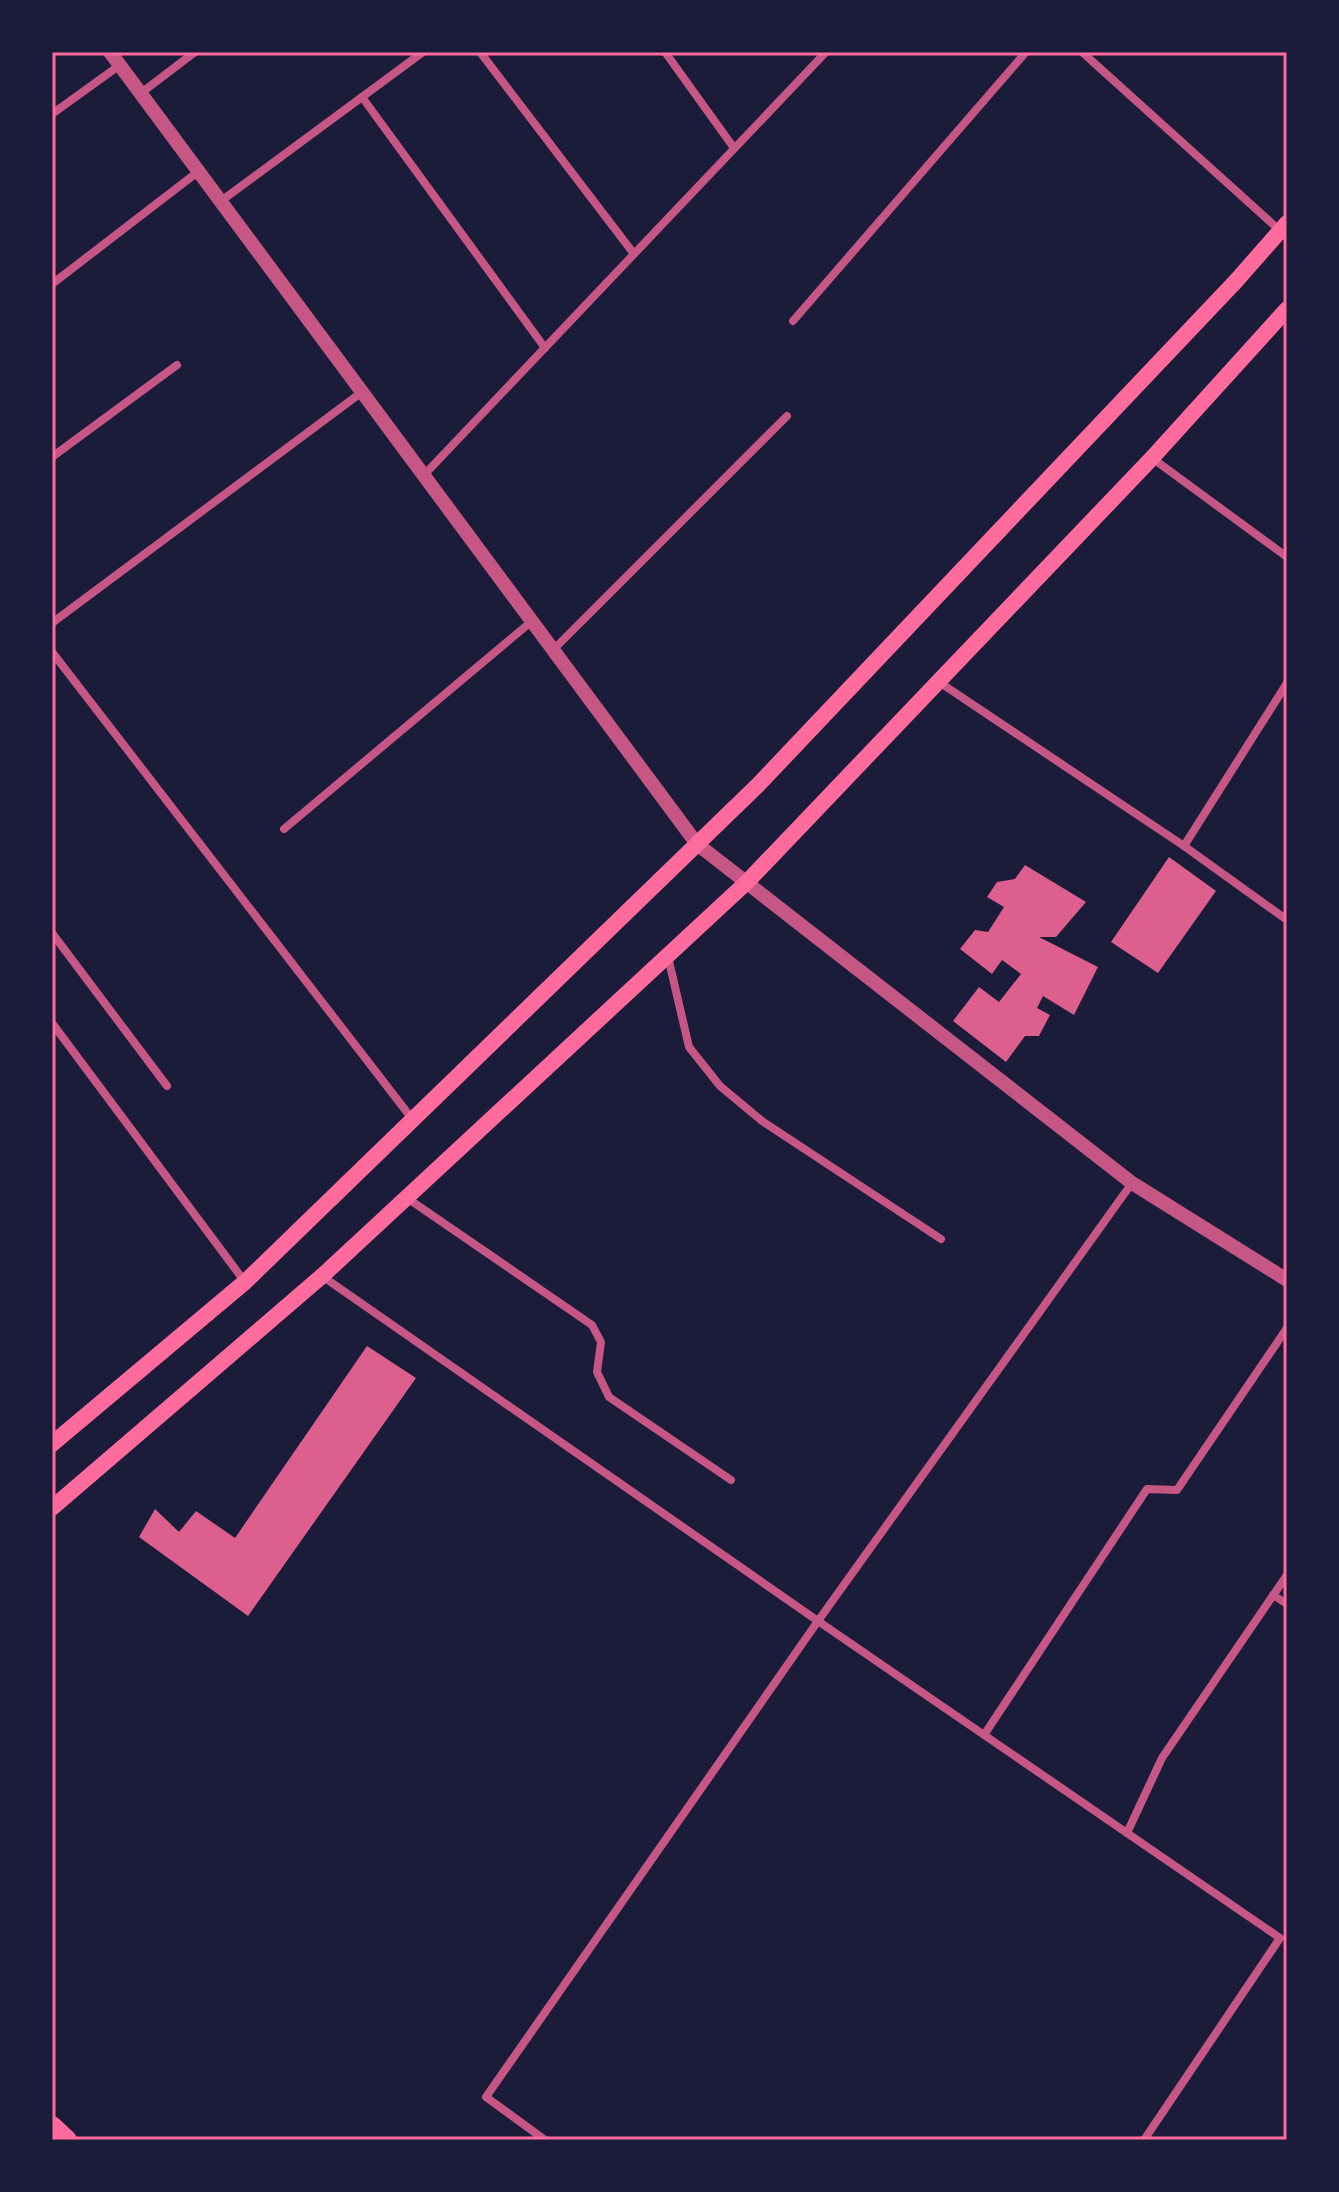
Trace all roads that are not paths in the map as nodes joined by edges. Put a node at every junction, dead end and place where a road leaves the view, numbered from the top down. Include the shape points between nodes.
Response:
1 (110, 52) edge
2 (195, 52) edge
3 (423, 52) edge
4 (480, 52) edge
5 (665, 52) edge
6 (826, 52) edge
7 (1026, 52) edge
8 (1082, 52) edge
9 (120, 65) junction
10 (141, 93) junction
11 (362, 97) junction
12 (52, 114) edge
13 (734, 148) junction
14 (199, 171) junction
15 (221, 201) junction
16 (1285, 231) edge
17 (634, 254) junction
18 (52, 284) edge
19 (1287, 309) edge
20 (793, 321) dead end
21 (545, 348) junction
22 (177, 365) dead end
23 (362, 392) junction
24 (787, 416) dead end
25 (52, 457) edge
26 (1152, 458) junction
27 (424, 475) junction
28 (1287, 557) edge
29 (532, 621) junction
30 (52, 623) edge
31 (553, 650) junction
32 (52, 652) edge
33 (939, 682) junction
34 (1287, 683) edge
35 (284, 829) dead end
36 (697, 844) junction
37 (1184, 846) junction
38 (747, 882) junction
39 (1287, 920) edge
40 (52, 933) edge
41 (668, 957) junction
42 (52, 1023) edge
43 (167, 1086) dead end
44 (413, 1120) junction
45 (1132, 1183) junction
46 (407, 1198) junction
47 (941, 1239) dead end
48 (322, 1276) junction
49 (1287, 1280) edge
50 (245, 1282) junction
51 (1287, 1328) edge
52 (52, 1444) edge
53 (731, 1480) dead end
54 (52, 1508) edge
55 (1287, 1575) edge
56 (1273, 1595) junction
57 (1287, 1604) edge
58 (818, 1621) junction
59 (984, 1735) junction
60 (1127, 1833) junction
61 (52, 2126) edge
62 (67, 2140) edge
63 (545, 2140) edge
64 (1144, 2140) edge

1 - 9 street
2 - 10 street
3 - 11 street
4 - 17 street
5 - 13 street
6 - 13 street
7 - 20 street
8 - 16 street
9 - 10 street
9 - 12 street
10 - 14 street
11 - 15 street
11 - 21 street
13 - 17 street
14 - 15 street
14 - 18 street
15 - 23 street
16 - 36 main road
17 - 21 street
19 - 26 main road
21 - 27 street
22 - 25 street
23 - 27 street
23 - 30 street
24 - 31 street
26 - 28 street
26 - 33 main road
27 - 29 street
29 - 31 street
29 - 35 street
31 - 36 street
32 - 44 street
33 - 37 street
33 - 38 main road
34 - 37 street
36 - 38 street
36 - 44 main road
37 - 39 street
38 - 41 main road
38 - 45 street
40 - 43 street
41 - 46 main road
41 - 47 street via 689,1047 720,1086 762,1121
42 - 50 street
44 - 50 main road
45 - 49 street
45 - 58 street
46 - 48 main road
46 - 53 street via 592,1325 601,1342 597,1372 609,1397
48 - 54 main road
48 - 58 street
50 - 52 main road
51 - 59 street via 1177,1490 1147,1489
55 - 56 street
56 - 57 street
56 - 60 street via 1162,1758
58 - 59 street
58 - 63 street via 486,2097
59 - 60 street
60 - 64 street via 1280,1938
61 - 62 main road

